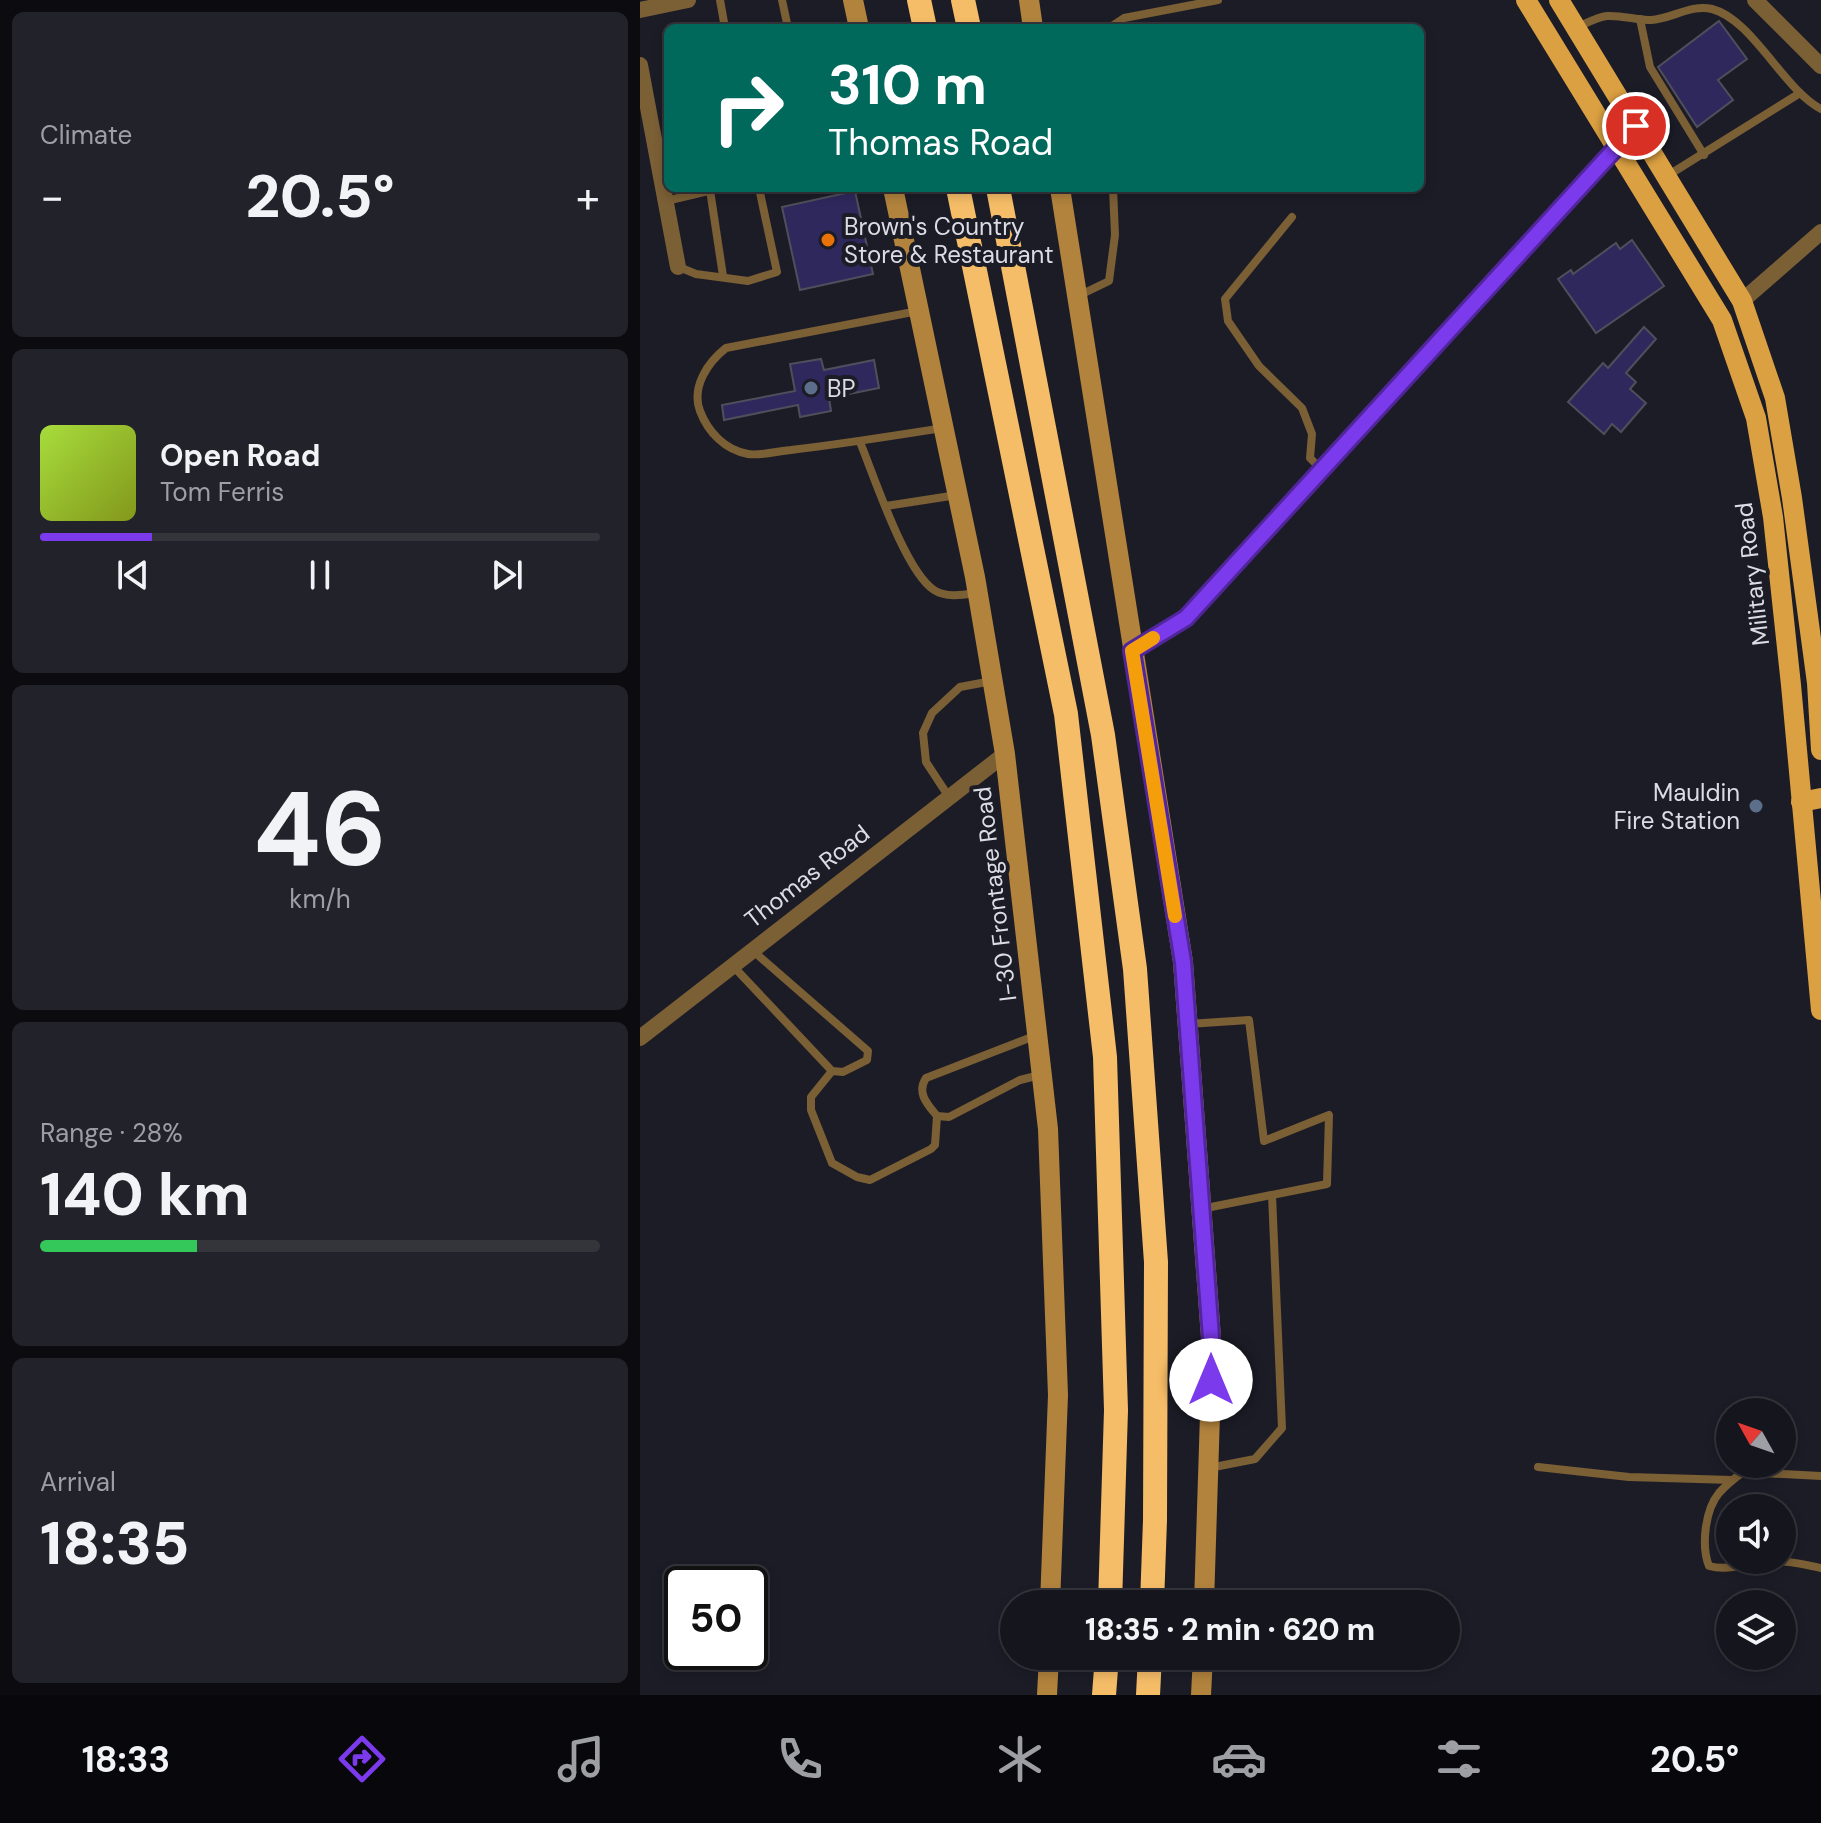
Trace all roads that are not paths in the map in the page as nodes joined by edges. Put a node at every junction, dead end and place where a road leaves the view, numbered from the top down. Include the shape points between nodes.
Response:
1 (688, 0) edge
2 (720, 0) edge
3 (782, 0) edge
4 (853, 0) edge
5 (919, 0) edge
6 (963, 0) edge
7 (1029, 0) edge
8 (1218, 0) edge
9 (1526, 0) edge
10 (1559, 0) edge
11 (1755, 0) edge
12 (1180, 4) edge
13 (640, 10) edge
14 (1640, 19) junction
15 (724, 24) edge
16 (787, 24) edge
17 (858, 24) edge
18 (924, 24) edge
19 (968, 24) edge
20 (1032, 24) edge
21 (1115, 24) edge
22 (1576, 28) junction
23 (640, 65) edge
24 (1821, 66) edge
25 (1800, 93) junction
26 (1821, 109) edge
27 (1636, 126) junction
28 (1615, 147) junction
29 (1704, 155) junction
30 (1666, 177) junction
31 (702, 192) edge
32 (710, 192) edge
33 (760, 192) edge
34 (894, 192) edge
35 (959, 192) edge
36 (999, 192) edge
37 (1061, 192) edge
38 (1113, 192) edge
39 (665, 201) junction
40 (1292, 217) dead end
41 (1821, 232) edge
42 (678, 267) joint
43 (723, 276) junction
44 (1077, 296) junction
45 (1742, 301) junction
46 (919, 311) junction
47 (944, 428) junction
48 (860, 442) junction
49 (1322, 470) junction
50 (958, 495) junction
51 (886, 506) junction
52 (978, 593) junction
53 (1132, 651) junction
54 (992, 681) junction
55 (1819, 683) edge
56 (1821, 750) edge
57 (1005, 754) junction
58 (949, 797) junction
59 (1811, 800) edge
60 (752, 950) junction
61 (732, 965) junction
62 (1821, 1010) edge
63 (1187, 1025) junction
64 (1038, 1035) junction
65 (640, 1038) edge
66 (832, 1071) junction
67 (1042, 1075) junction
68 (937, 1116) junction
69 (1272, 1195) junction
70 (1201, 1209) junction
71 (1538, 1467) dead end
72 (1208, 1468) junction
73 (1821, 1476) edge
74 (1732, 1480) junction
75 (1821, 1568) edge
76 (1051, 1590) edge
77 (1110, 1590) edge
78 (1152, 1590) edge
79 (1204, 1590) edge
80 (1048, 1670) edge
81 (1106, 1670) edge
82 (1149, 1670) edge
83 (1202, 1670) edge
84 (1047, 1695) edge
85 (1104, 1695) edge
86 (1148, 1695) edge
87 (1201, 1695) edge

1 - 13 street
2 - 15 lane
3 - 16 lane
4 - 17 main road
5 - 18 highway
6 - 19 highway
7 - 20 main road
8 - 12 lane
9 - 28 main road, Military Road
10 - 22 main road, Military Road
11 - 24 street
12 - 21 lane
14 - 22 lane via 1608,16
14 - 25 lane via 1714,9 1732,20
14 - 29 lane via 1650,67
22 - 27 main road, Military Road
23 - 39 street
25 - 26 lane
25 - 29 lane
27 - 28 street
27 - 30 main road, Military Road
28 - 49 street
28 - 59 main road, Military Road via 1722,320 1756,418
29 - 30 lane
30 - 45 main road, Military Road
31 - 39 lane
32 - 43 lane
33 - 43 lane via 777,272 748,281
34 - 46 main road, I-30 Frontage Road
35 - 77 highway via 1066,714 1105,1057 1116,1410
36 - 78 highway via 1103,735 1135,969 1156,1262
37 - 44 main road
38 - 44 lane via 1109,281
39 - 42 street
40 - 49 lane via 1225,299 1228,321 1259,366 1302,408 1312,434 1310,458
41 - 45 street
42 - 43 lane
44 - 53 main road
45 - 55 main road, Military Road via 1775,398
46 - 47 main road, I-30 Frontage Road
46 - 48 lane via 726,348 709,361 698,405 705,425 722,443 749,455
47 - 48 lane
47 - 50 main road, I-30 Frontage Road
48 - 51 lane
49 - 53 street via 1186,618
50 - 51 lane
50 - 52 main road, I-30 Frontage Road
51 - 52 lane via 916,572 935,591
52 - 54 main road, I-30 Frontage Road
53 - 63 main road via 1183,962
54 - 57 main road, I-30 Frontage Road
54 - 58 lane via 960,687 932,713 923,733 926,762
55 - 56 main road, Military Road
57 - 58 street, Thomas Road
57 - 64 main road, I-30 Frontage Road
58 - 60 street, Thomas Road
59 - 62 main road, Military Road
60 - 61 street, Thomas Road
60 - 66 lane via 868,1051 867,1060 843,1072
61 - 65 street, Thomas Road
61 - 66 lane
63 - 69 lane via 1249,1020 1264,1141 1329,1115 1327,1184
63 - 70 main road
64 - 67 main road, I-30 Frontage Road
64 - 68 lane via 926,1078 922,1093
66 - 68 lane via 811,1097 811,1110 832,1163 857,1177 870,1180 931,1149
67 - 68 lane via 1020,1080 949,1117
67 - 76 main road, I-30 Frontage Road via 1058,1395
69 - 70 lane
69 - 72 lane via 1282,1428 1255,1459
70 - 72 main road via 1212,1351
71 - 74 lane
72 - 79 main road
73 - 74 lane via 1743,1472
74 - 75 lane via 1711,1506 1705,1544 1709,1566 1779,1561
80 - 84 main road
81 - 85 highway
82 - 86 highway
83 - 87 main road

